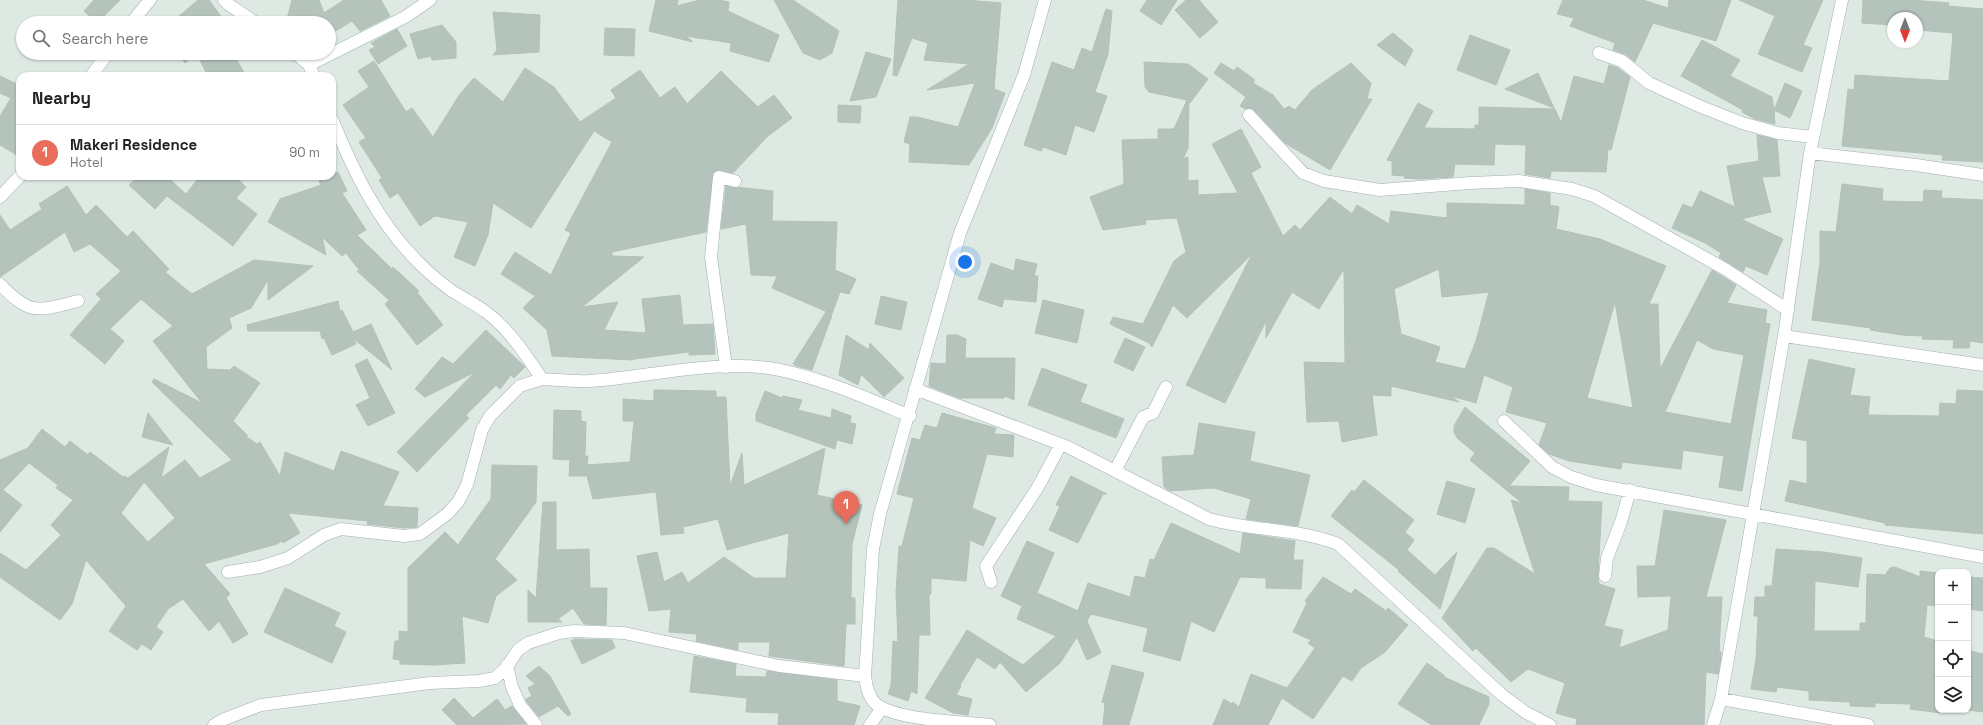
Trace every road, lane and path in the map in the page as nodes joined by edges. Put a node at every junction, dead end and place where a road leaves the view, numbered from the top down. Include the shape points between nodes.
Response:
1 (150, 0) edge
2 (224, 0) edge
3 (430, 0) edge
4 (1045, 0) edge
5 (1842, 0) edge
6 (137, 16) edge
7 (246, 16) edge
8 (1599, 53) dead end
9 (336, 56) edge
10 (103, 60) edge
11 (302, 60) edge
12 (330, 60) edge
13 (312, 70) edge
14 (95, 72) edge
15 (1249, 115) dead end
16 (336, 129) edge
17 (1813, 137) junction
18 (1810, 153) junction
19 (1983, 175) edge
20 (16, 180) edge
21 (734, 181) dead end
22 (0, 197) edge
23 (0, 284) edge
24 (78, 301) dead end
25 (1788, 310) junction
26 (1784, 336) junction
27 (1983, 365) edge
28 (726, 367) junction
29 (542, 379) junction
30 (1166, 387) dead end
31 (915, 389) junction
32 (910, 416) junction
33 (1504, 420) dead end
34 (1061, 444) junction
35 (1115, 471) junction
36 (1630, 490) junction
37 (1753, 513) junction
38 (1983, 557) edge
39 (228, 572) dead end
40 (1605, 576) dead end
41 (991, 582) dead end
42 (508, 665) junction
43 (865, 676) junction
44 (1720, 699) junction
45 (882, 708) junction
46 (214, 725) edge
47 (536, 725) edge
48 (870, 725) edge
49 (990, 725) edge
50 (1550, 725) edge
51 (1713, 725) edge
52 (1868, 725) edge

1 - 6 street
2 - 7 street
3 - 9 street
4 - 31 street via 1024,75 960,233
5 - 17 street
8 - 17 street via 1622,62 1649,83 1699,106 1778,133
10 - 14 street
11 - 13 street
12 - 13 street
15 - 25 street via 1303,173 1324,181 1380,190 1470,182 1519,181 1572,189 1594,196 1725,269
16 - 29 street via 361,184 392,235 450,290 486,312 519,345
17 - 18 street
18 - 19 street
18 - 25 street
20 - 22 street
21 - 28 street via 719,177 711,257
23 - 24 street via 26,307 37,309
25 - 26 street
26 - 27 street
26 - 37 street
28 - 29 street via 589,381
28 - 32 street via 775,369 844,389
29 - 39 street via 520,386 490,416 482,430 467,485 458,502 447,514 420,534 404,536 341,529 324,535 288,558 260,567
30 - 35 street via 1153,413 1143,417
31 - 32 street
31 - 34 street
32 - 43 street via 880,514 873,550
33 - 36 street via 1552,468 1590,483
34 - 35 street
34 - 41 street via 1038,487 986,566
35 - 50 street via 1209,519 1232,525 1317,536 1338,544 1502,695 1525,712
36 - 37 street
36 - 40 street via 1622,522 1607,558
37 - 38 street
37 - 44 street
42 - 43 street via 518,650 528,643 574,631 599,631 656,639 779,666
42 - 46 street via 495,678 479,682 430,683 261,706
42 - 47 street via 512,687 520,705
43 - 45 street via 870,697
44 - 51 street
44 - 52 street
45 - 48 street
45 - 49 street via 890,713

